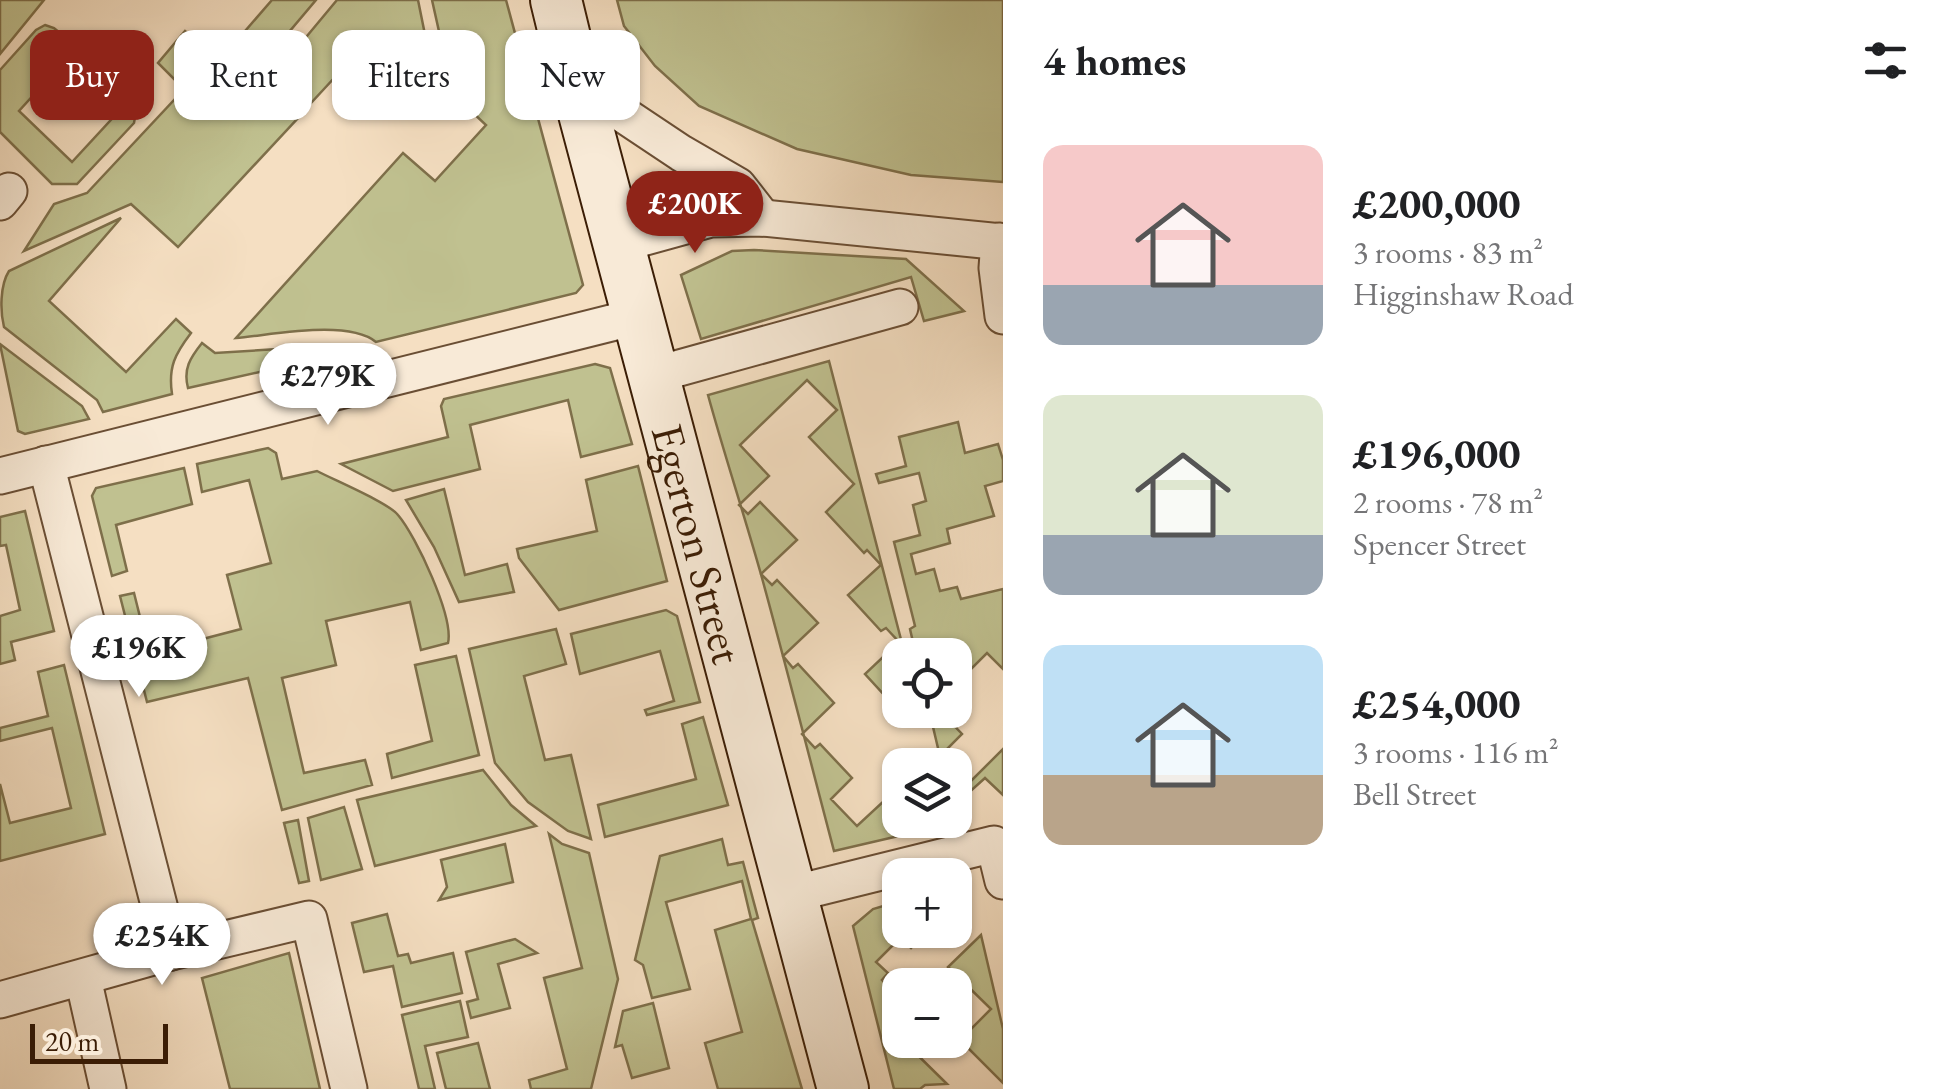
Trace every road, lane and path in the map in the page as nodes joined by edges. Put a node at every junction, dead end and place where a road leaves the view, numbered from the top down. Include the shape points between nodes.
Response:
1 (556, 0) edge
2 (563, 30) edge
3 (586, 120) edge
4 (632, 120) edge
5 (763, 218) junction
6 (1001, 241) edge
7 (620, 244) junction
8 (900, 307) dead end
9 (640, 316) junction
10 (1003, 316) edge
11 (654, 375) junction
12 (46, 464) junction
13 (0, 476) edge
14 (1003, 881) edge
15 (792, 894) junction
16 (171, 952) junction
17 (83, 978) junction
18 (0, 1000) edge
19 (108, 1089) edge
20 (349, 1089) edge
21 (843, 1089) edge

1 - 2 street, Egerton Street
3 - 7 street, Egerton Street
4 - 5 street via 738,186
5 - 6 street
5 - 7 street via 710,219
6 - 10 street
7 - 9 street, Egerton Street
8 - 11 street
9 - 11 street, Egerton Street
9 - 12 street
11 - 15 street, Egerton Street
12 - 13 street
12 - 16 street
14 - 15 street via 994,844
15 - 21 street, Egerton Street
16 - 17 street
16 - 20 street via 309,918
17 - 18 street
17 - 19 street

